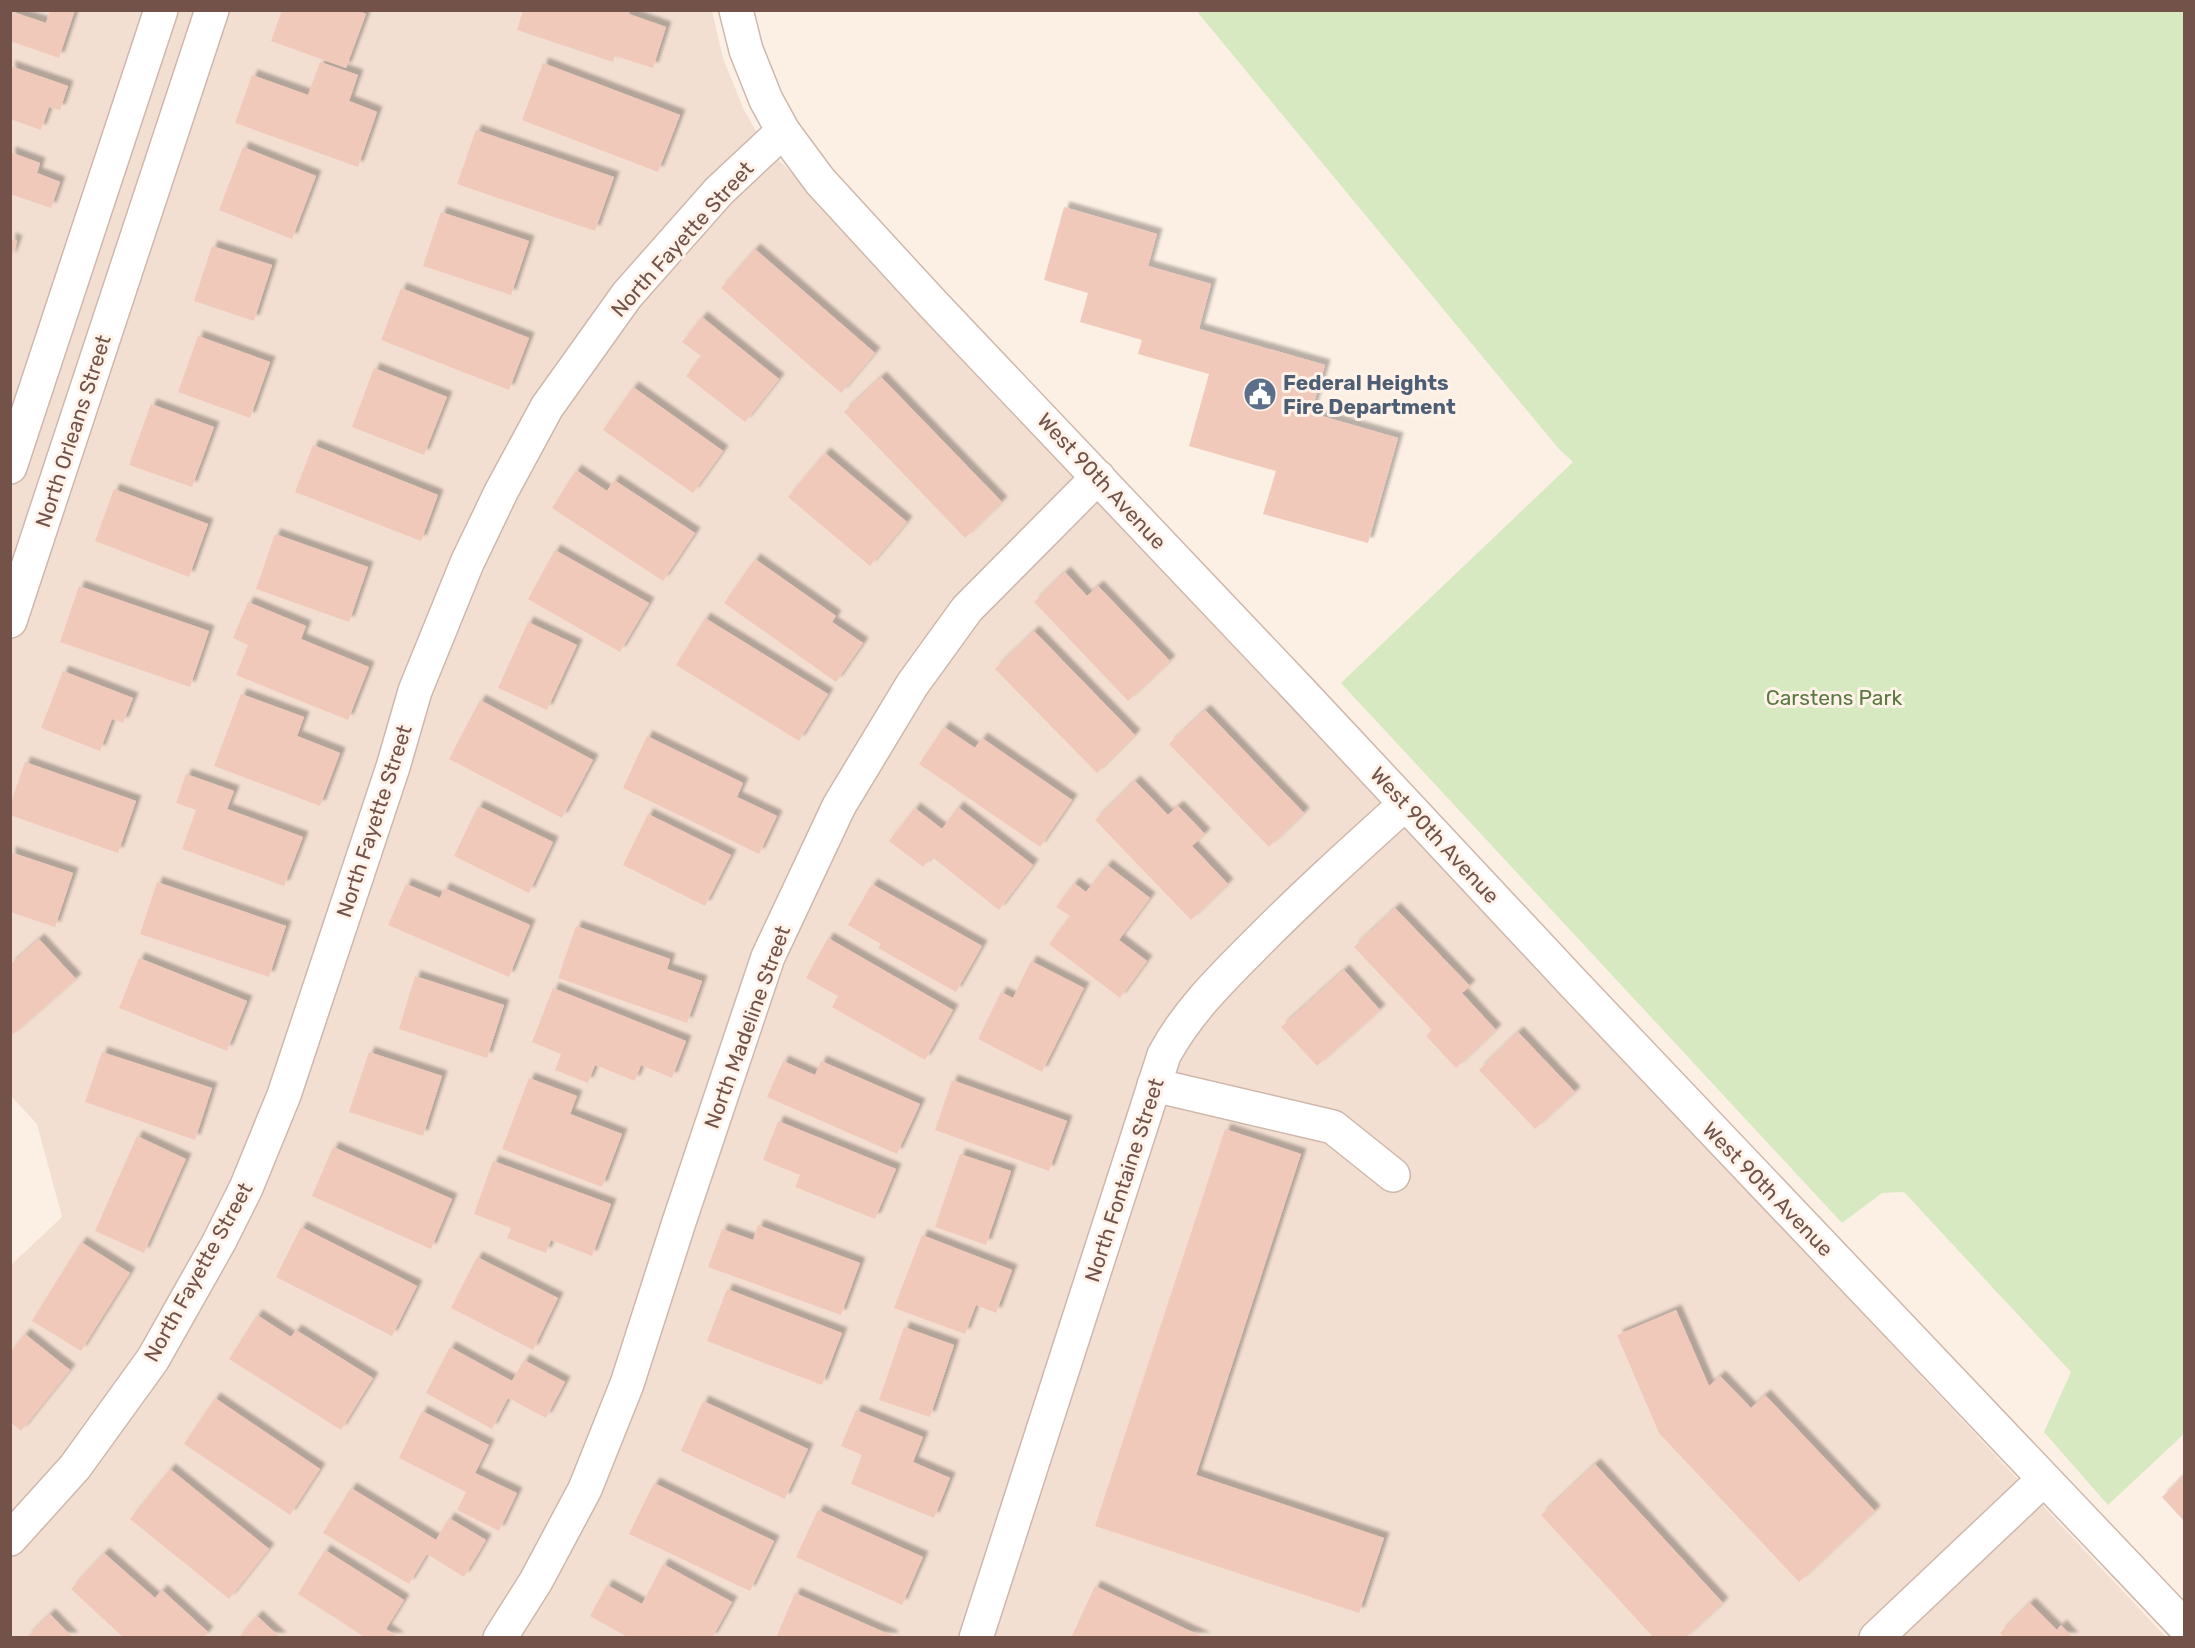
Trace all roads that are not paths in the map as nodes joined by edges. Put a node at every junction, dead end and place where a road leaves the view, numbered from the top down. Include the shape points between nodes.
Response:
1 (161, 10) edge
2 (212, 10) edge
3 (736, 10) edge
4 (783, 131) junction
5 (90, 225) junction
6 (136, 242) junction
7 (10, 466) edge
8 (1098, 477) junction
9 (10, 621) edge
10 (1405, 804) junction
11 (1154, 1085) junction
12 (1393, 1175) dead end
13 (2044, 1479) junction
14 (10, 1539) edge
15 (2184, 1626) edge
16 (500, 1638) edge
17 (976, 1638) edge
18 (1876, 1638) edge

1 - 5 street
2 - 6 street, North Orleans Street
3 - 4 street, West 90th Avenue via 746,50
4 - 8 street, West 90th Avenue via 820,181
4 - 14 street, North Fayette Street via 719,191 627,295 547,406 467,563 415,691 284,1095 246,1188 153,1359 75,1467
5 - 6 street
5 - 7 street
6 - 9 street, North Orleans Street
8 - 10 street, West 90th Avenue
8 - 16 street, North Madeline Street via 967,609 912,685 838,806 768,957 627,1384 585,1489 536,1581
10 - 11 street, North Fontaine Street via 1294,905 1204,997 1176,1033
10 - 13 street, West 90th Avenue
11 - 12 street via 1333,1126
11 - 17 street, North Fontaine Street
13 - 15 street, West 90th Avenue
13 - 18 street

